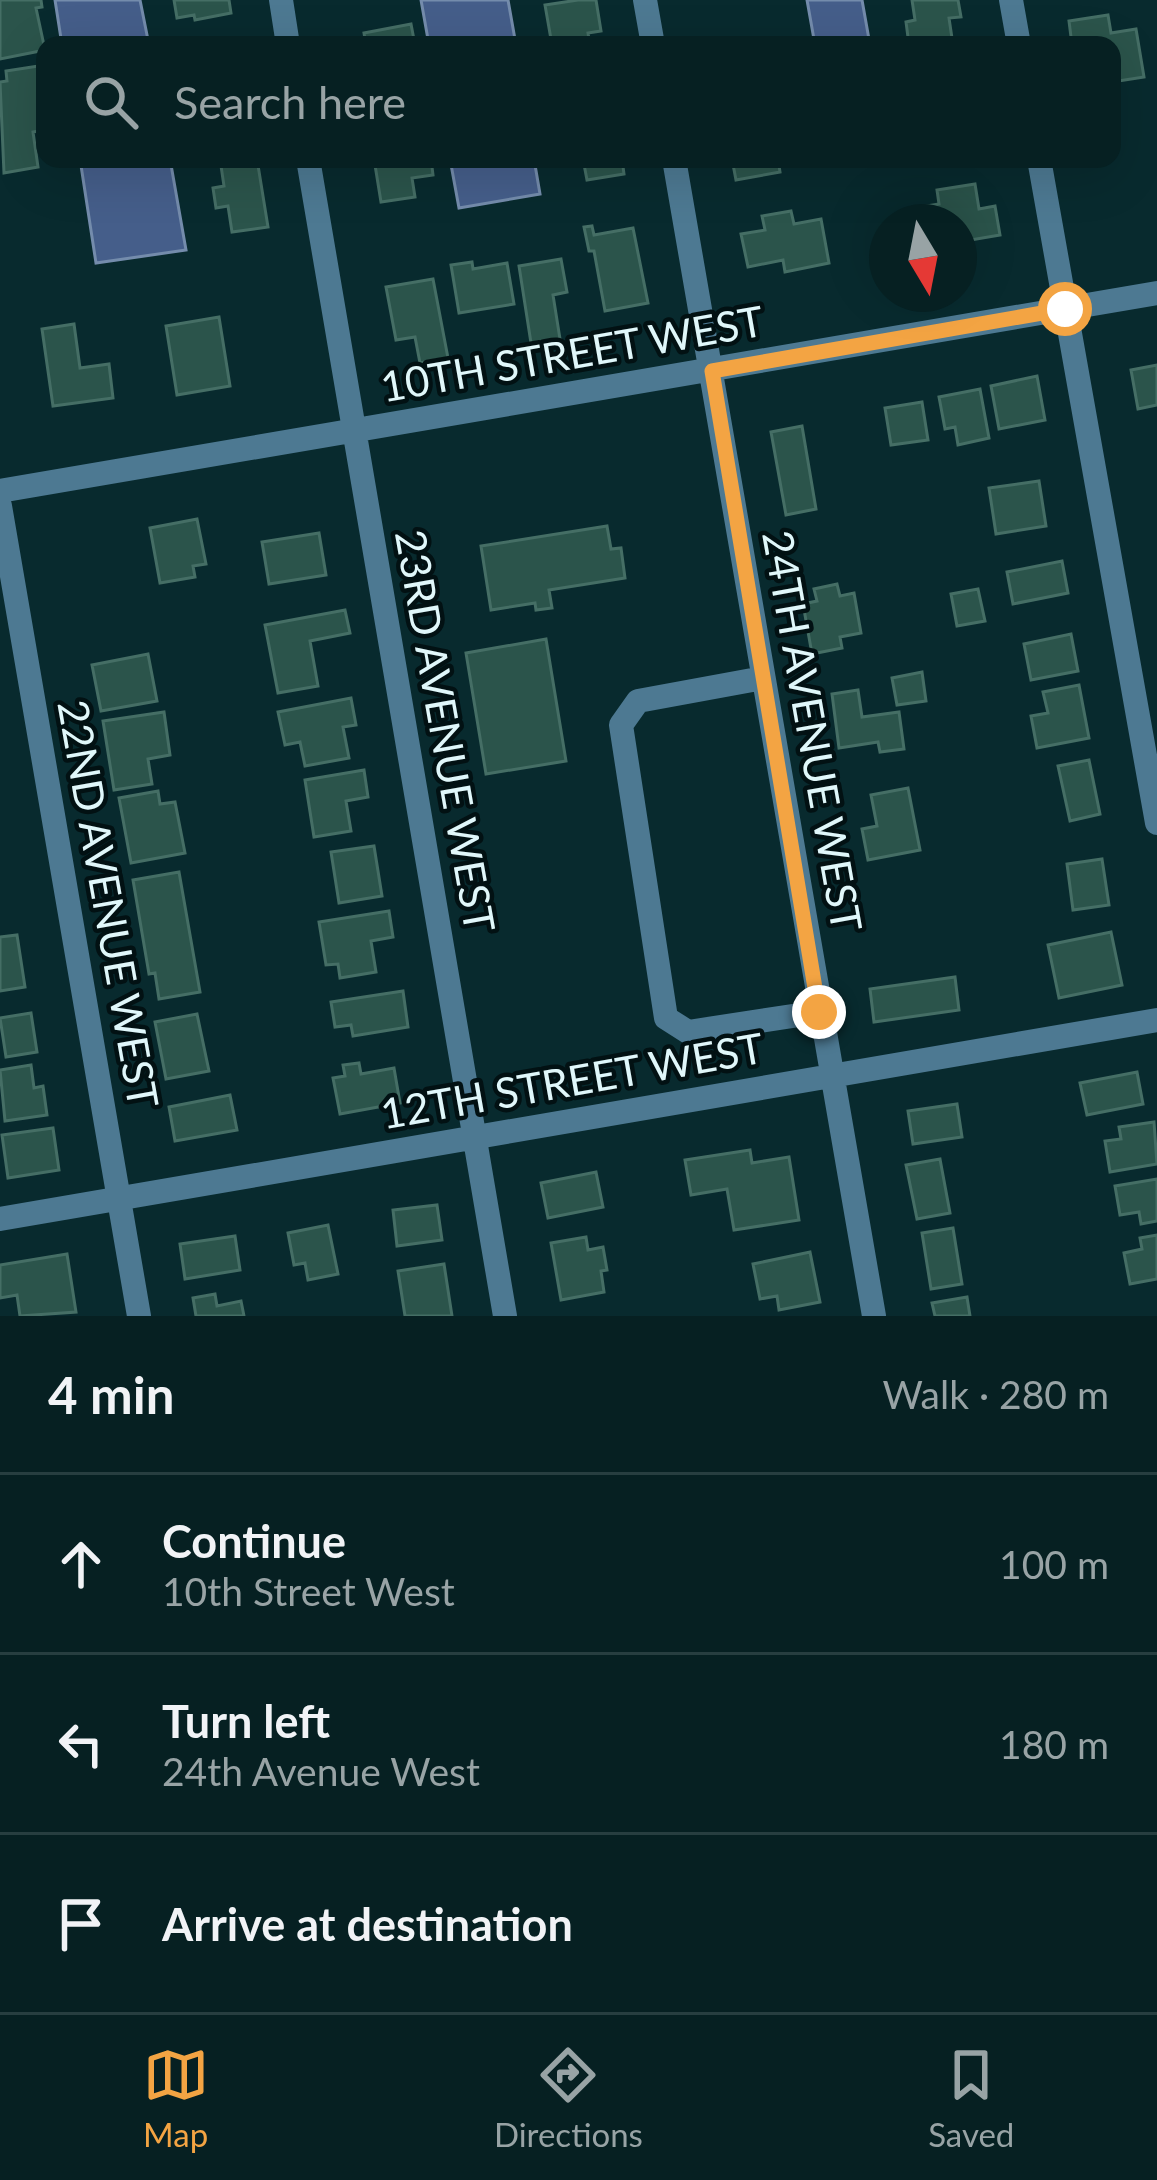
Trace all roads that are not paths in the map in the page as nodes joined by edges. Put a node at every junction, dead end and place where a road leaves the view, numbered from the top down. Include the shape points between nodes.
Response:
1 (280, 0) edge
2 (645, 0) edge
3 (1011, 0) edge
4 (286, 36) edge
5 (651, 36) edge
6 (1017, 36) edge
7 (310, 168) edge
8 (676, 168) edge
9 (1041, 168) edge
10 (1157, 293) edge
11 (1065, 309) junction
12 (712, 371) junction
13 (354, 430) junction
14 (0, 491) edge
15 (0, 506) edge
16 (764, 678) junction
17 (1157, 823) edge
18 (819, 1012) junction
19 (1157, 1020) edge
20 (830, 1076) junction
21 (476, 1137) junction
22 (119, 1198) junction
23 (0, 1219) edge
24 (139, 1316) edge
25 (506, 1316) edge
26 (874, 1316) edge

1 - 4 street
2 - 5 street
3 - 6 street
7 - 13 street, 23RD AVENUE WEST
8 - 12 street, 24TH AVENUE WEST
9 - 11 street
10 - 11 street, 10TH STREET WEST
11 - 12 street, 10TH STREET WEST
11 - 17 street
12 - 13 street, 10TH STREET WEST
12 - 16 street, 24TH AVENUE WEST
13 - 14 street, 10TH STREET WEST
13 - 21 street, 23RD AVENUE WEST
15 - 22 street, 22ND AVENUE WEST
16 - 18 street, 24TH AVENUE WEST
16 - 18 street via 638,701 621,725 666,1018 688,1032
18 - 20 street, 24TH AVENUE WEST
19 - 20 street, 12TH STREET WEST
20 - 21 street, 12TH STREET WEST
20 - 26 street, 24TH AVENUE WEST
21 - 22 street, 12TH STREET WEST
21 - 25 street, 23RD AVENUE WEST
22 - 23 street, 12TH STREET WEST
22 - 24 street, 22ND AVENUE WEST

